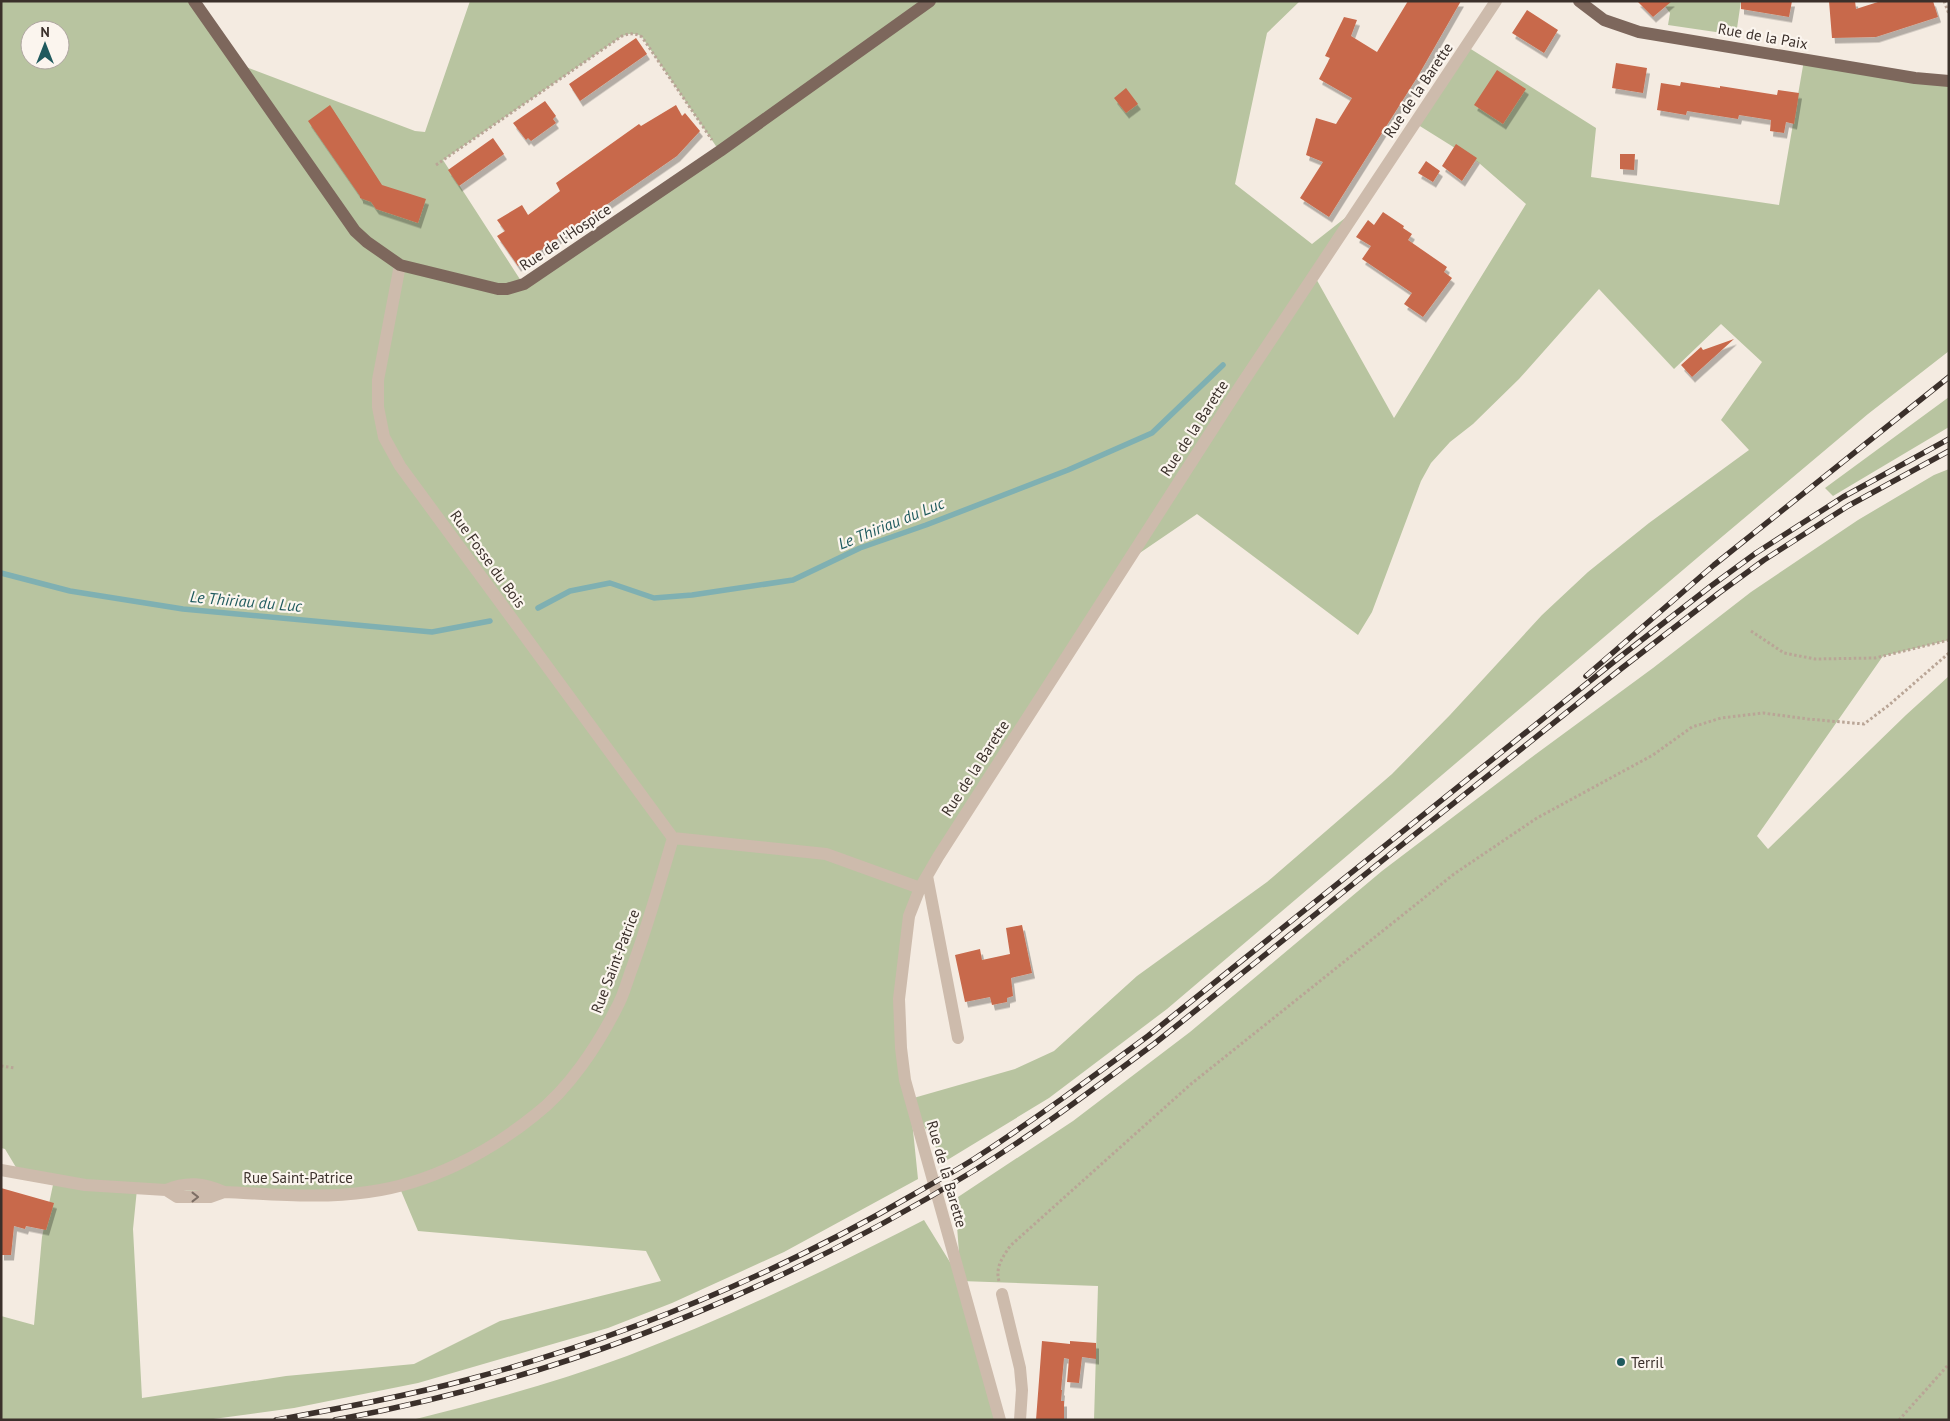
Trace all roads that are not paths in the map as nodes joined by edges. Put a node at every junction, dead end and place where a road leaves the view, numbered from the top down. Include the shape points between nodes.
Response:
1 (194, 1) edge
2 (930, 1) edge
3 (1496, 1) edge
4 (1579, 1) edge
5 (1949, 81) edge
6 (400, 265) junction
7 (673, 838) junction
8 (927, 876) junction
9 (920, 888) junction
10 (958, 1038) dead end
11 (1, 1170) edge
12 (1002, 1294) road end
13 (1000, 1420) edge
14 (1020, 1420) edge

1 - 6 main road, Rue de l'Hospice via 355,231
2 - 6 main road, Rue de l'Hospice via 720,152 524,284 498,289
3 - 8 street, Rue de la Barette via 1241,385
4 - 5 main road, Rue de la Paix via 1604,20 1639,32
6 - 7 street, Rue Fosse du Bois via 378,380 378,407 384,437 406,474
7 - 9 street via 826,854
7 - 11 street, Rue Saint-Patrice via 644,937 618,1006 599,1039 578,1070 536,1115 462,1162 399,1186 341,1195 224,1192 207,1185 178,1185 166,1190 85,1185
8 - 9 street, Rue de la Barette
8 - 10 street
9 - 13 street, Rue de la Barette via 908,916 899,999 900,1048 905,1080
12 - 14 street via 1020,1368

